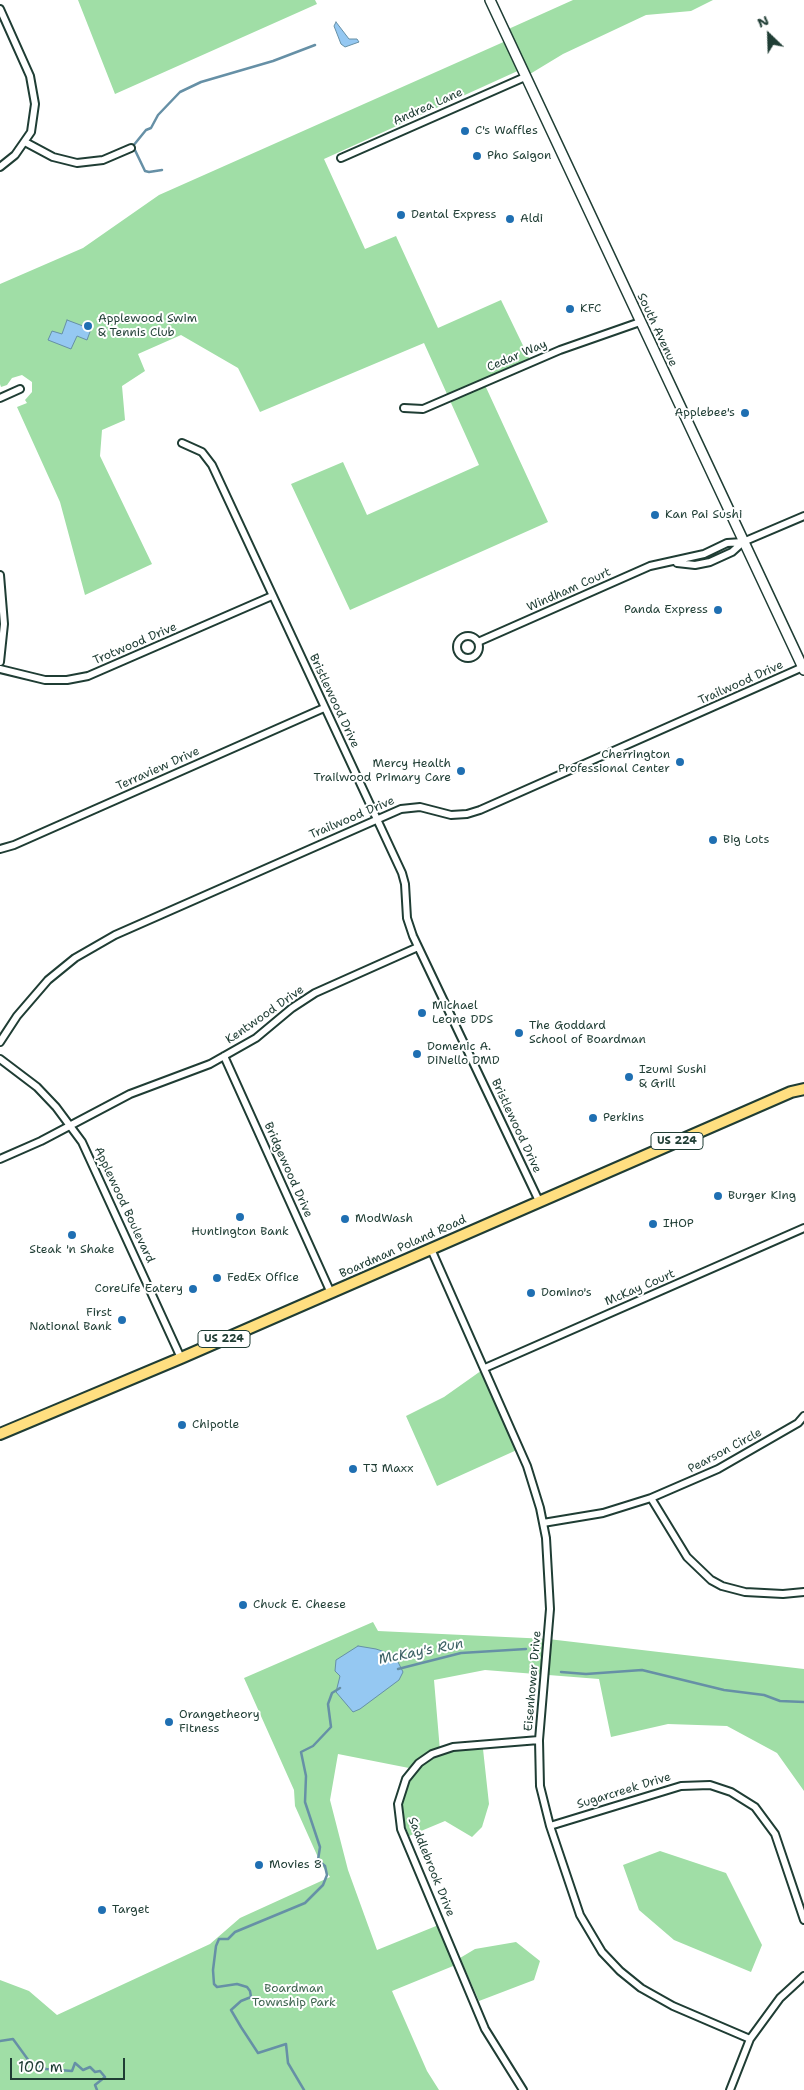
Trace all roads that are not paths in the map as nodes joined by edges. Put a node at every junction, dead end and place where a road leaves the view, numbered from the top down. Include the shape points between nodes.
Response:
1 (490, 0) edge
2 (0, 9) edge
3 (525, 77) junction
4 (25, 142) junction
5 (131, 148) dead end
6 (340, 158) dead end
7 (0, 167) edge
8 (640, 322) junction
9 (20, 389) dead end
10 (0, 398) edge
11 (404, 408) dead end
12 (182, 443) dead end
13 (804, 516) edge
14 (743, 542) junction
15 (0, 575) edge
16 (272, 596) junction
17 (478, 642) dead end
18 (0, 662) edge
19 (0, 669) edge
20 (803, 669) edge
21 (324, 708) junction
22 (377, 819) junction
23 (0, 849) edge
24 (418, 948) junction
25 (0, 1042) edge
26 (224, 1056) junction
27 (0, 1059) edge
28 (804, 1082) edge
29 (804, 1089) edge
30 (790, 1092) junction
31 (70, 1125) junction
32 (0, 1159) edge
33 (539, 1201) junction
34 (804, 1228) edge
35 (431, 1249) junction
36 (331, 1293) junction
37 (181, 1358) junction
38 (484, 1368) junction
39 (804, 1416) edge
40 (25, 1425) junction
41 (0, 1434) edge
42 (0, 1439) edge
43 (651, 1498) junction
44 (543, 1523) junction
45 (804, 1592) edge
46 (539, 1740) junction
47 (550, 1826) junction
48 (804, 1920) edge
49 (804, 1976) edge
50 (750, 2039) junction
51 (523, 2090) edge
52 (730, 2090) edge

1 - 3 main road, South Avenue
2 - 4 street via 34,89 34,118
3 - 6 street, Andrea Lane
3 - 8 main road, South Avenue
4 - 5 street via 53,157 77,162 103,160
4 - 7 street
8 - 11 street, Cedar Way via 560,350 423,409
8 - 14 main road, South Avenue
9 - 10 street
12 - 16 street, Bristlewood Drive via 202,452 209,460
13 - 14 street, Windham Court
14 - 17 street, Windham Court via 727,543 704,554 650,566
14 - 20 main road, South Avenue
15 - 18 street via 4,624
16 - 19 street, Trotwood Drive via 88,676 45,680
16 - 21 street, Bristlewood Drive
20 - 22 street, Trailwood Drive via 472,813 451,815 413,807
21 - 22 street, Bristlewood Drive
21 - 23 street, Terraview Drive
22 - 24 street, Bristlewood Drive via 404,878 407,918
22 - 25 street, Trailwood Drive via 89,949 36,992
24 - 26 street, Kentwood Drive via 315,994 292,1008 256,1038
24 - 33 street, Bristlewood Drive
26 - 31 street, Kentwood Drive via 195,1071 130,1094
26 - 36 street, Bridgewood Drive
27 - 31 street, Applewood Boulevard via 37,1087
28 - 30 main road, Boardman Poland Road / US 224
29 - 30 main road, Boardman Poland Road / US 224
30 - 33 main road, Boardman Poland Road / US 224
31 - 32 street, Kentwood Drive
31 - 37 street, Applewood Boulevard via 94,1164
33 - 35 main road, Boardman Poland Road / US 224
34 - 38 street, McKay Court
35 - 36 main road, Boardman Poland Road / US 224
35 - 38 street, Eisenhower Drive
36 - 37 main road, Boardman Poland Road / US 224
37 - 40 main road, Boardman Poland Road / US 224
38 - 44 street, Eisenhower Drive via 527,1466
39 - 43 street, Pearson Circle via 798,1423 718,1469
40 - 41 main road, Boardman Poland Road / US 224
40 - 42 main road, Boardman Poland Road / US 224
43 - 44 street, Pearson Circle via 603,1513
43 - 45 street via 687,1557 711,1580 744,1592
44 - 46 street, Eisenhower Drive via 550,1576 550,1609
46 - 47 street, Eisenhower Drive via 540,1786
46 - 51 street, Saddlebrook Drive via 453,1747 432,1754 406,1779 398,1804 401,1830 485,2029
47 - 48 street, Sugarcreek Drive via 681,1786 710,1786 731,1792 754,1806 775,1834
47 - 50 street, Eisenhower Drive via 580,1915 594,1941 611,1962 654,1996
49 - 50 street via 771,2008
50 - 52 street

